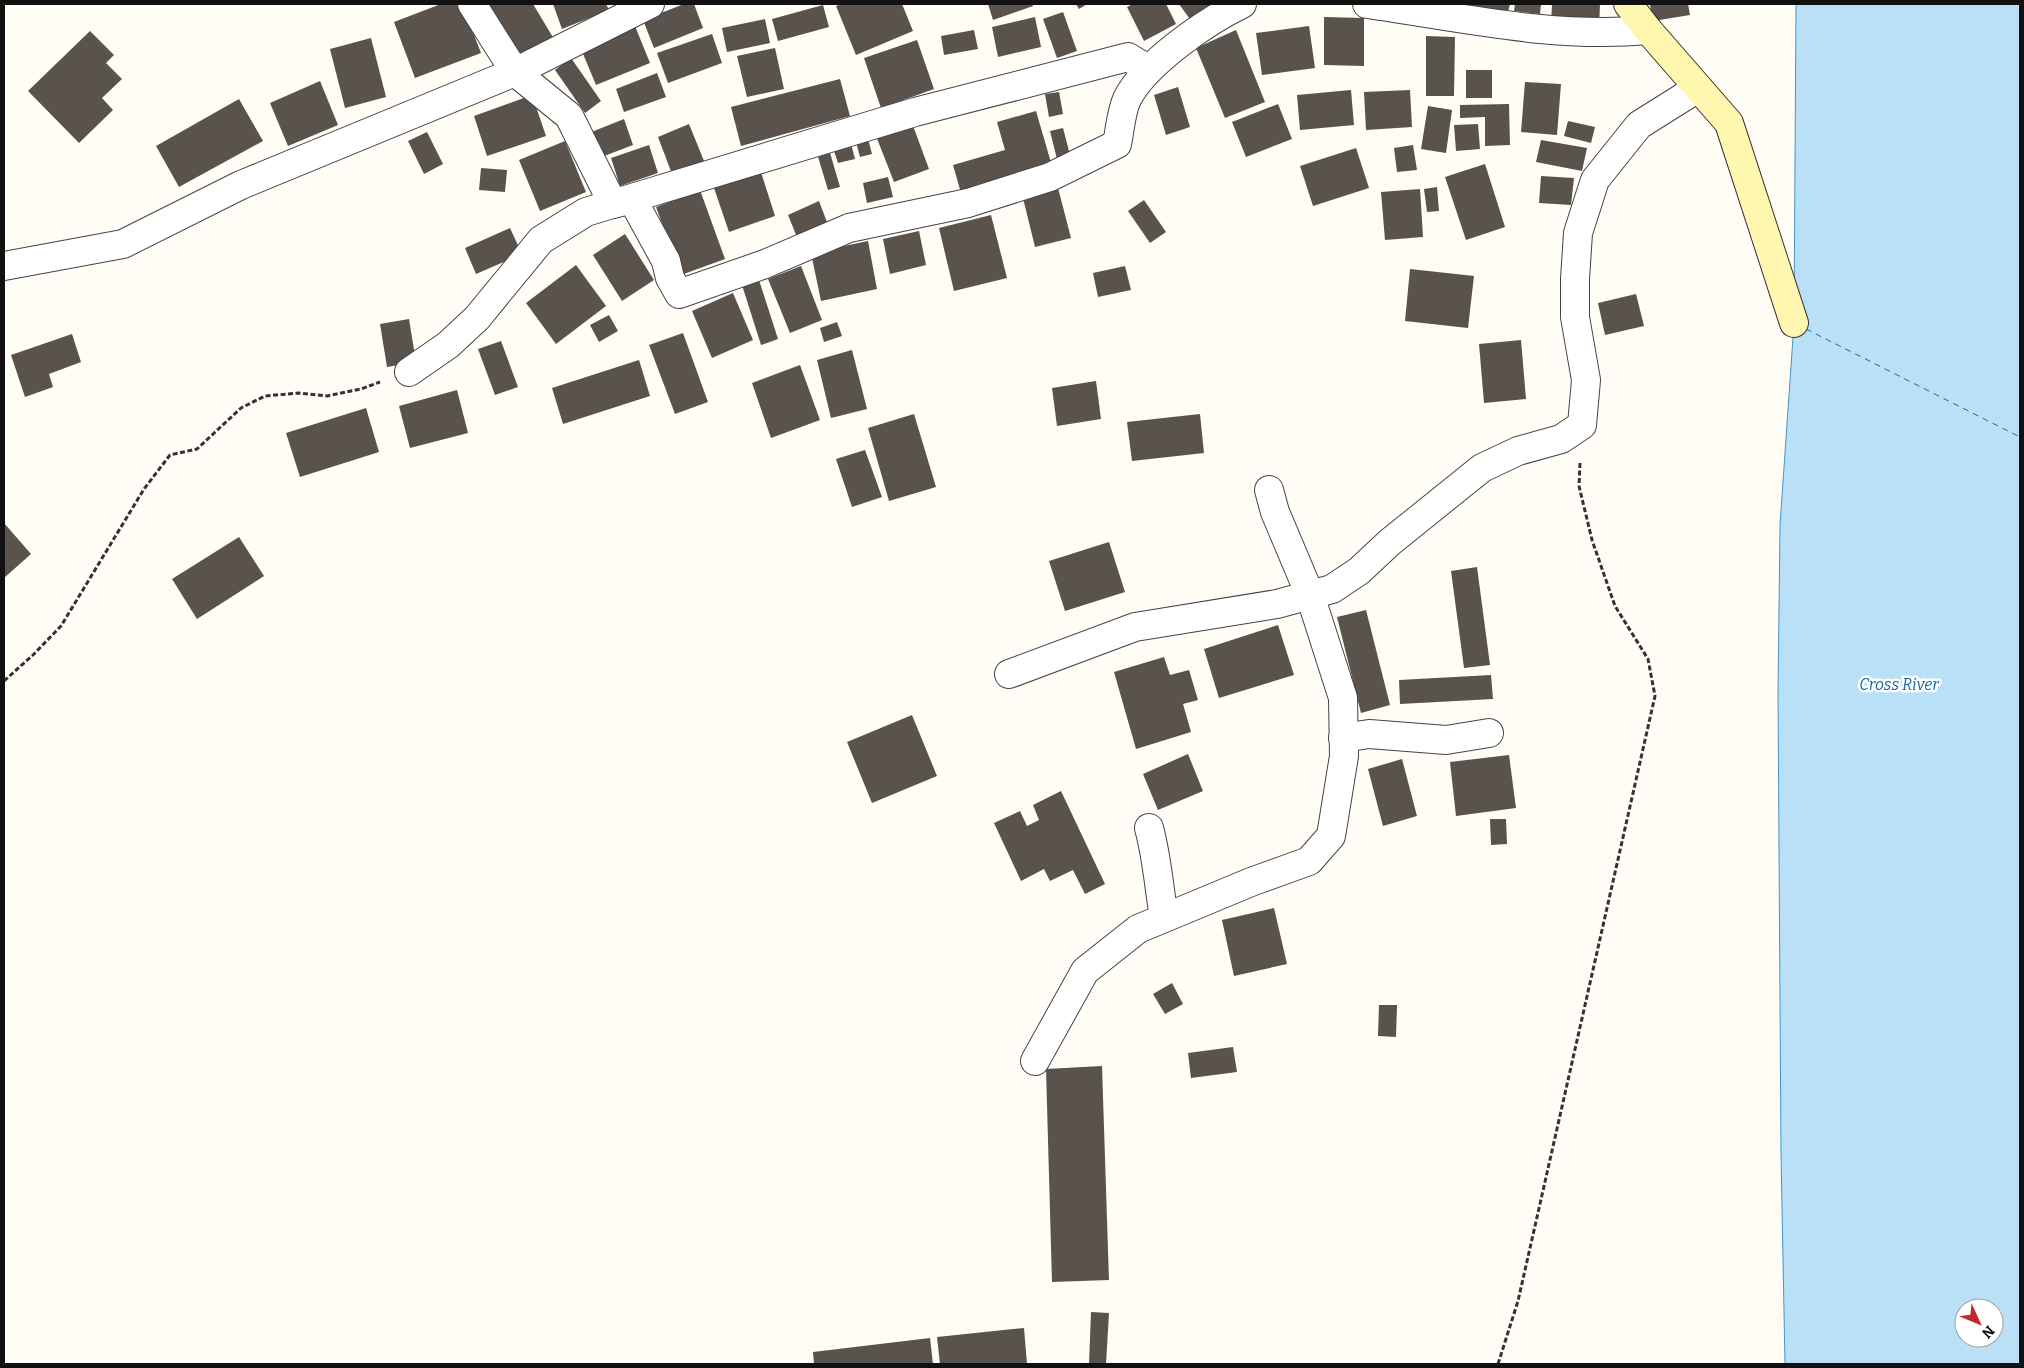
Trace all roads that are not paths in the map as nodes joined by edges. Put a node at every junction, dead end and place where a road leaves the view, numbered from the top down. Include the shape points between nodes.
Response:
1 (472, 4) edge
2 (650, 4) edge
3 (1242, 4) edge
4 (1367, 4) edge
5 (1628, 4) edge
6 (1648, 30) junction
7 (1148, 69) junction
8 (515, 72) junction
9 (1698, 88) junction
10 (613, 204) junction
11 (4, 266) edge
12 (1794, 324) dead end
13 (409, 372) road end
14 (1269, 490) dead end
15 (1310, 595) junction
16 (1010, 674) dead end
17 (1489, 733) dead end
18 (1343, 738) junction
19 (1149, 828) dead end
20 (1164, 918) junction
21 (1035, 1061) dead end

1 - 8 street
2 - 8 street
3 - 7 street via 1220,15
4 - 6 street via 1540,29 1614,33
5 - 6 street
6 - 9 street
7 - 10 street via 1128,57 915,112
7 - 10 street via 1127,100 1117,144 1050,177 968,203 849,228 765,264 679,294 670,278 666,261 632,199
8 - 10 street via 569,116
8 - 11 street via 241,186 123,244
9 - 12 street via 1729,122
9 - 15 street via 1639,125 1595,180 1578,233 1575,280 1575,317 1586,380 1582,425 1561,438 1518,451 1482,468 1359,571 1332,589
10 - 13 street via 586,212 541,240 477,318 448,345
14 - 15 street
15 - 16 street via 1277,604 1135,627
15 - 18 street via 1343,698
17 - 18 street via 1446,740 1370,734
18 - 20 street via 1344,756 1331,836 1309,861
19 - 20 street via 1156,854
20 - 21 street via 1138,929 1085,971

